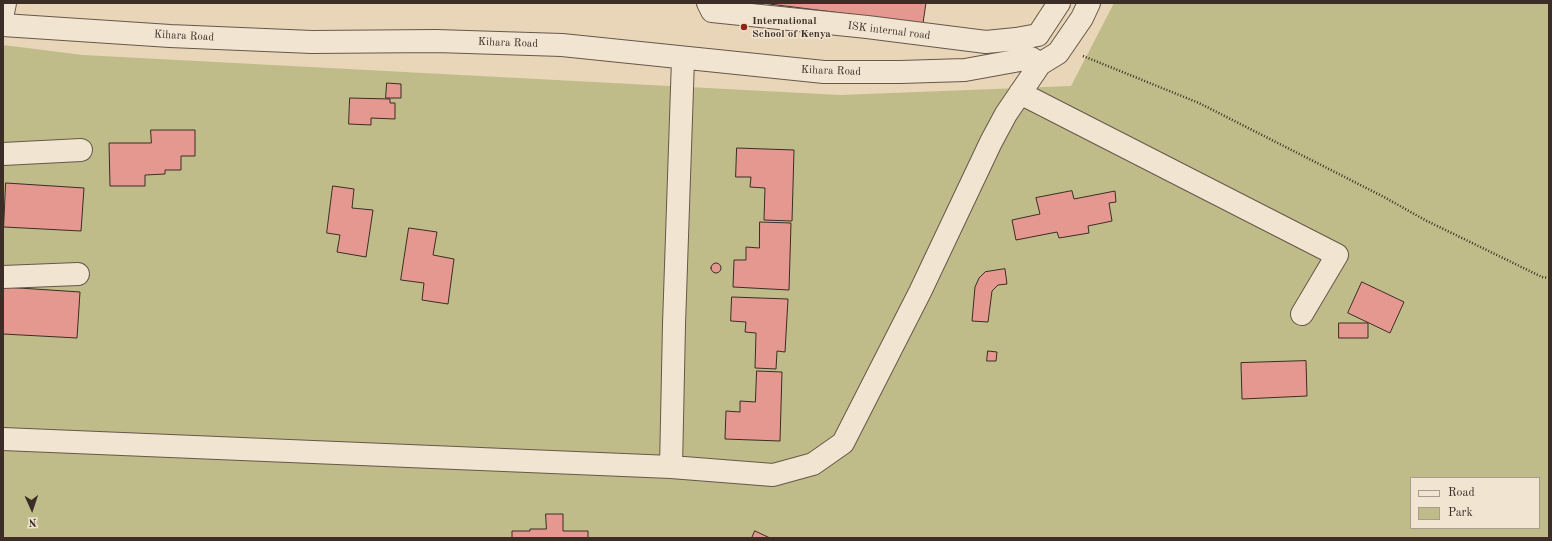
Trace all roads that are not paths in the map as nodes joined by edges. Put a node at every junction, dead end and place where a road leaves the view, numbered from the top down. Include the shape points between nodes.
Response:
1 (5, 3) edge
2 (708, 3) edge
3 (1059, 3) edge
4 (1089, 3) edge
5 (3, 13) edge
6 (3, 25) edge
7 (1038, 35) junction
8 (683, 59) junction
9 (1028, 61) junction
10 (1020, 93) junction
11 (81, 150) dead end
12 (3, 154) edge
13 (78, 274) dead end
14 (3, 277) edge
15 (1302, 314) dead end
16 (3, 439) edge
17 (671, 468) junction

1 - 5 street
2 - 7 street, ISK internal road via 712,12 986,42
3 - 7 street
4 - 9 street via 1058,53
6 - 8 street, Kihara Road via 170,36 300,41 436,41 562,45
7 - 9 street
8 - 9 street, Kihara Road via 824,72 965,70
8 - 17 street
9 - 10 street
10 - 15 street via 1337,255
10 - 17 street via 991,142 920,292 843,443 813,464 773,475
11 - 12 street
13 - 14 street
16 - 17 street

